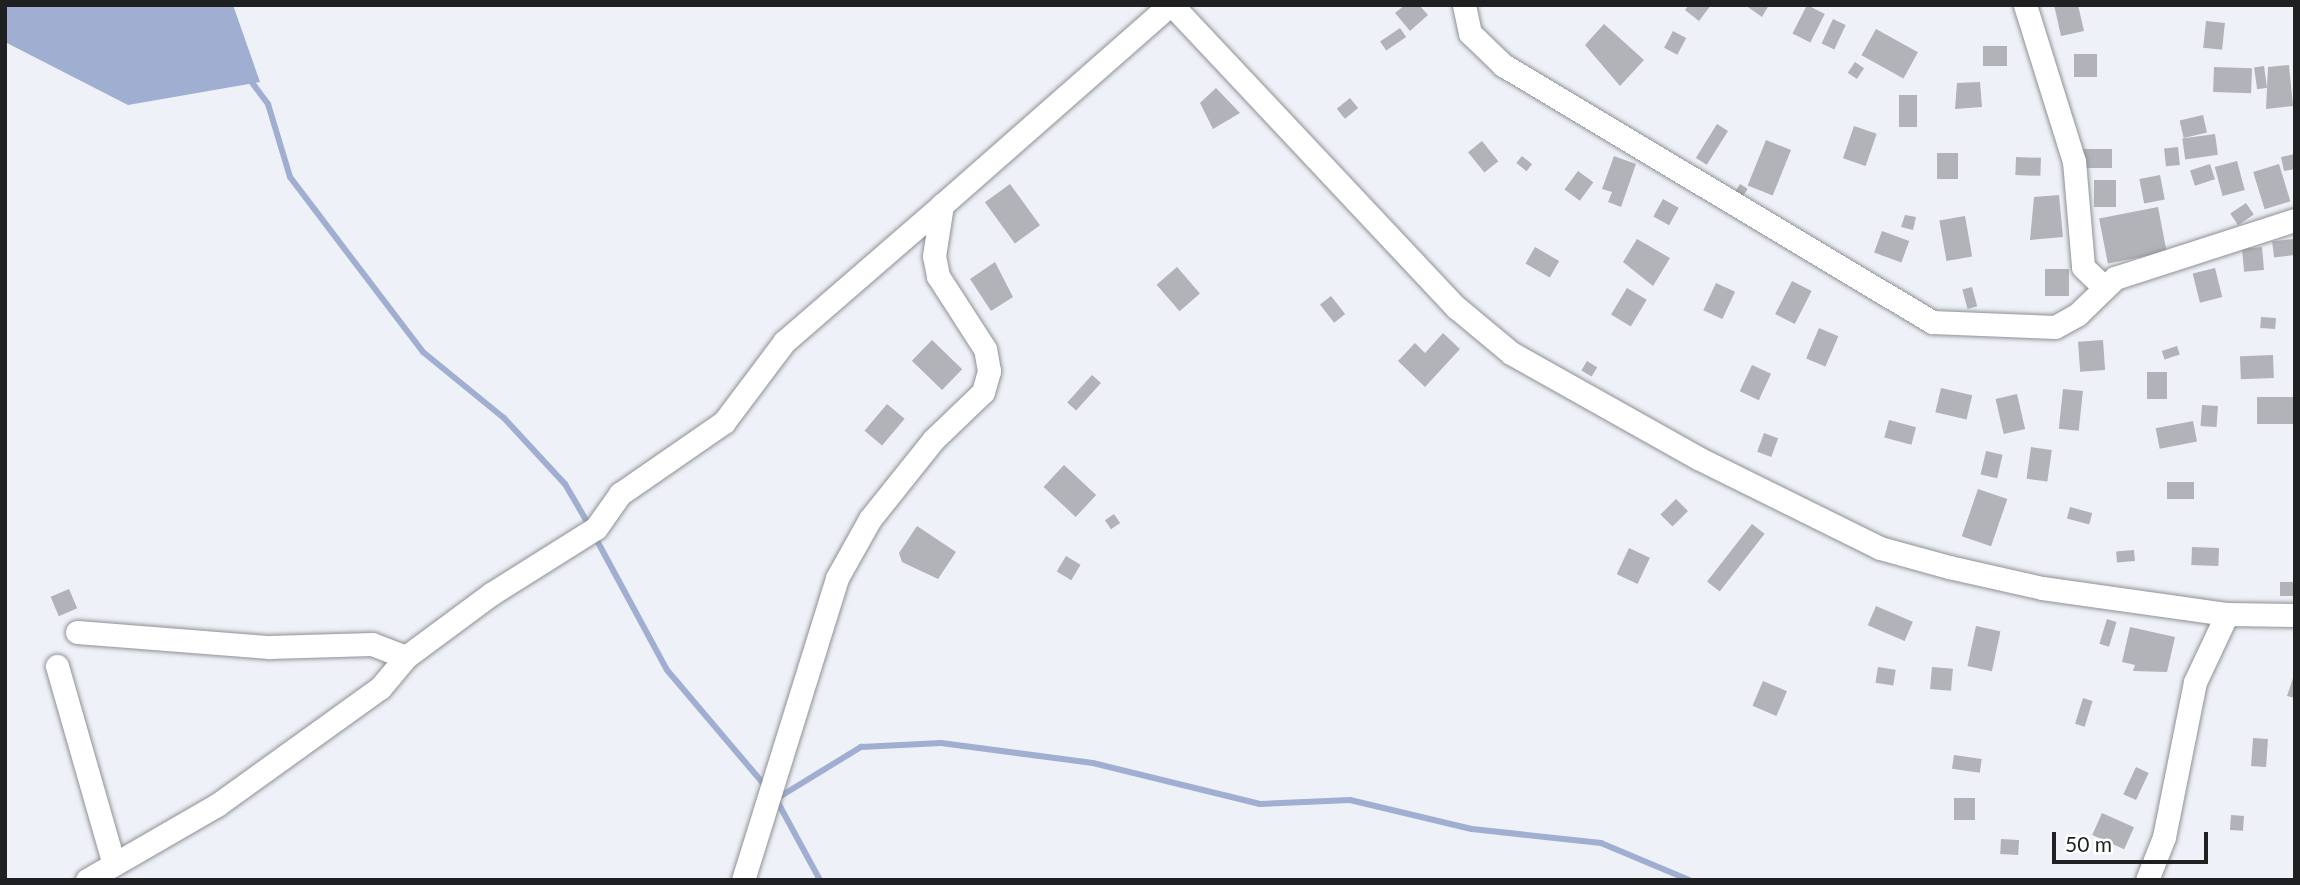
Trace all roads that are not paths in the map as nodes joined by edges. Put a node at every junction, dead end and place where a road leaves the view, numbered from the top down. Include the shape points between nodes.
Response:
1 (1171, 5) edge
2 (1464, 5) edge
3 (2025, 5) edge
4 (942, 205) junction
5 (2295, 220) edge
6 (2104, 287) junction
7 (2227, 614) junction
8 (2295, 615) edge
9 (77, 632) dead end
10 (406, 657) junction
11 (57, 666) dead end
12 (113, 861) junction
13 (87, 880) edge
14 (743, 880) edge
15 (2147, 880) edge

1 - 4 street
1 - 7 street via 1457,308 1511,354 1880,548 2042,589
2 - 6 street via 1471,33 1503,65 1932,322 2054,327 2078,314
3 - 6 street via 2074,161 2083,267
4 - 10 street via 783,342 724,422 620,494 596,528
4 - 14 street via 938,276 985,349 989,371 983,392 933,440 870,519 837,578
5 - 6 street via 2143,267
7 - 8 street
7 - 15 street via 2195,682 2164,837
9 - 10 street via 269,647 372,644
10 - 12 street via 380,688 217,805
11 - 12 street
12 - 13 street

